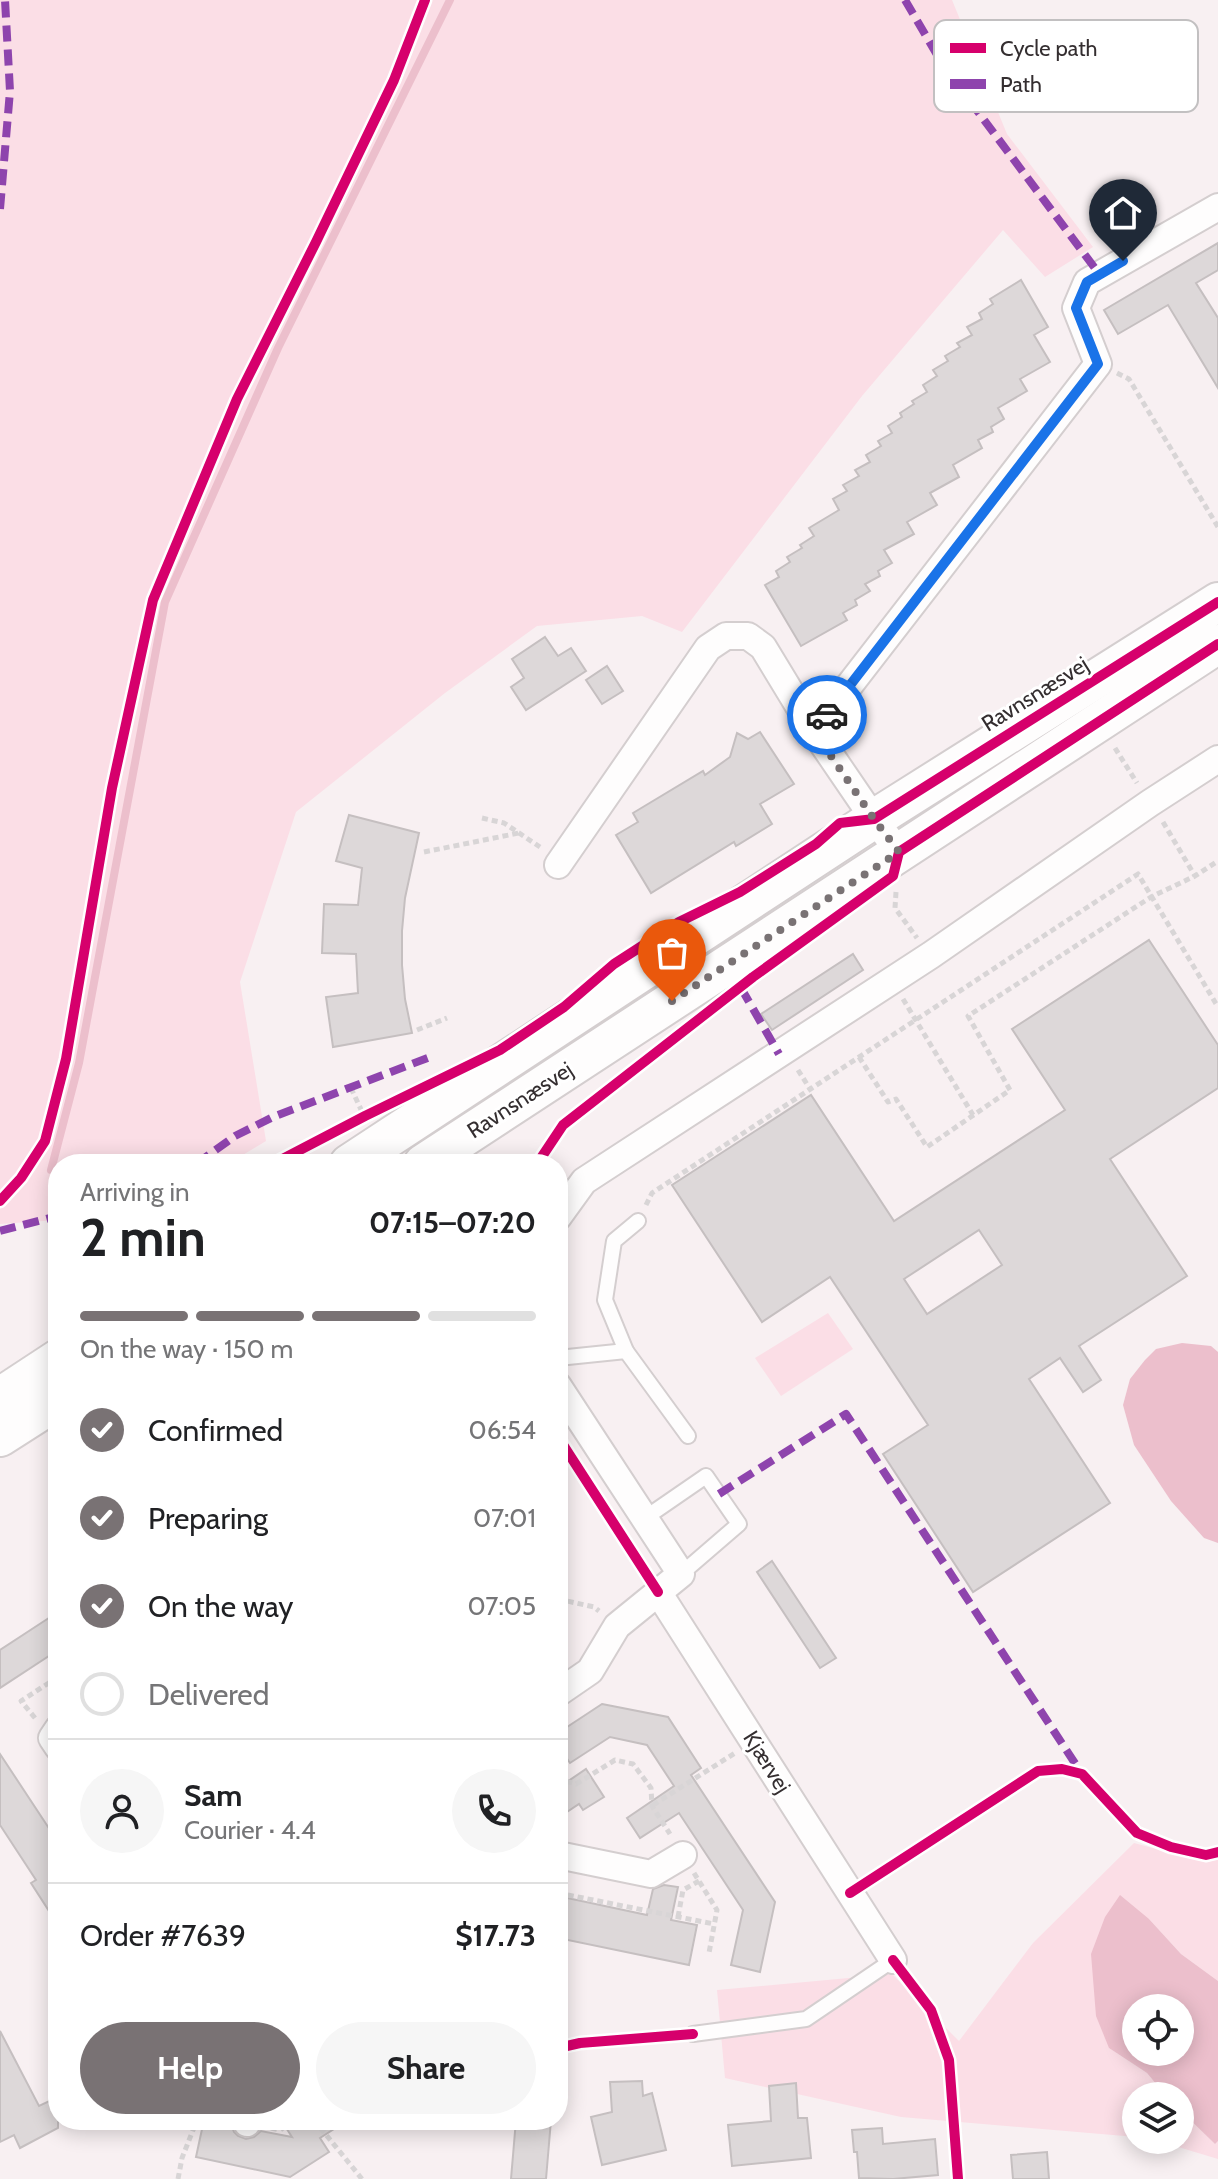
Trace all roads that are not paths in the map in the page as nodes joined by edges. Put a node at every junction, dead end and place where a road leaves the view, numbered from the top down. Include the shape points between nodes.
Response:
1 (1218, 207) edge
2 (1218, 602) edge
3 (1218, 644) edge
4 (814, 731) junction
5 (1218, 759) edge
6 (874, 819) junction
7 (559, 863) road end
8 (896, 864) junction
9 (388, 1131) edge
10 (361, 1154) edge
11 (439, 1154) edge
12 (568, 1203) edge
13 (638, 1221) road end
14 (626, 1351) junction
15 (568, 1357) edge
16 (48, 1366) edge
17 (0, 1397) edge
18 (568, 1401) edge
19 (48, 1406) edge
20 (688, 1436) dead end
21 (0, 1437) edge
22 (645, 1518) junction
23 (681, 1574) junction
24 (658, 1592) junction
25 (568, 1686) edge
26 (683, 1855) road end
27 (568, 1857) edge
28 (893, 1960) joint
29 (693, 2034) dead end

1 - 4 street via 1087,282 1076,308 1098,364
2 - 6 main road, Ravnsnæsvej
3 - 8 main road, Ravnsnæsvej
4 - 6 street
4 - 7 street via 763,647 748,636 726,636 708,648
5 - 12 street via 931,955 584,1181
6 - 8 street
6 - 9 main road, Ravnsnæsvej
8 - 11 main road, Ravnsnæsvej
9 - 10 main road, Ravnsnæsvej
13 - 14 lane via 614,1241 605,1300
14 - 15 lane
14 - 20 lane
16 - 17 main road
18 - 22 street
19 - 21 main road
22 - 23 street
22 - 23 lane via 706,1476 739,1524
23 - 24 street
24 - 25 street via 617,1626 590,1671
24 - 28 street, Kjærvej
26 - 27 street via 651,1874
28 - 29 lane, Kjærvej via 806,2019

